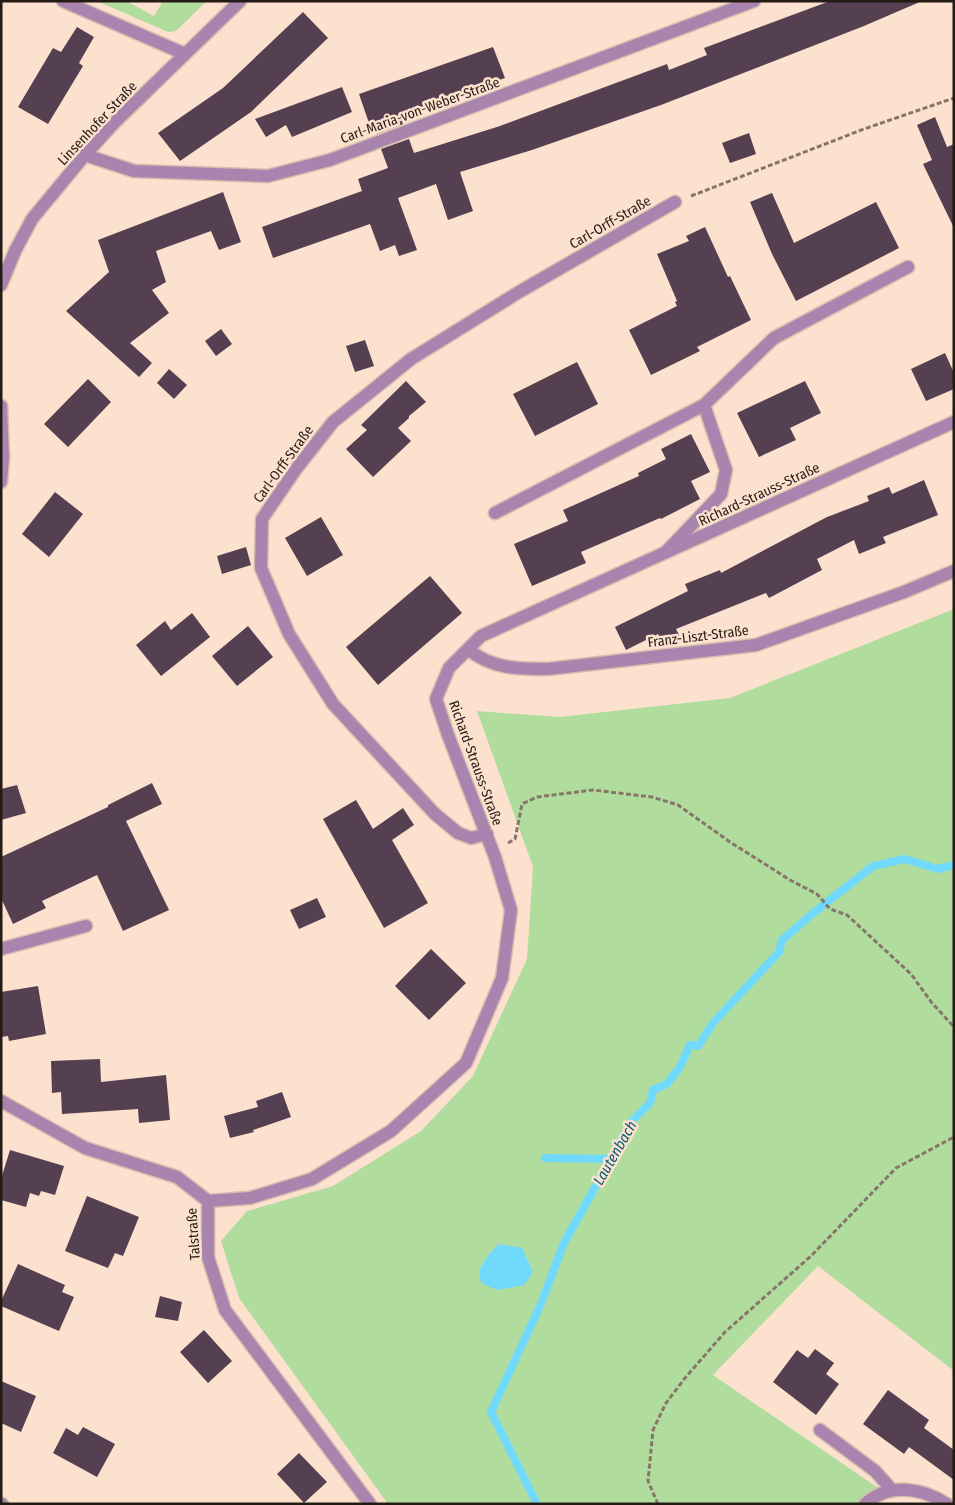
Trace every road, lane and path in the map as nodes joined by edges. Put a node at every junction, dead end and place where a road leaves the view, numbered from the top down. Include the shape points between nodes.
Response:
1 (63, 1) edge
2 (240, 1) edge
3 (752, 2) edge
4 (185, 54) junction
5 (954, 98) edge
6 (86, 154) junction
7 (674, 202) joint
8 (908, 267) dead end
9 (1, 285) edge
10 (704, 405) junction
11 (1, 406) edge
12 (954, 422) edge
13 (1, 482) edge
14 (495, 513) dead end
15 (664, 554) junction
16 (954, 571) edge
17 (468, 649) junction
18 (486, 834) junction
19 (494, 852) junction
20 (86, 926) dead end
21 (1, 949) edge
22 (954, 1027) edge
23 (1, 1101) edge
24 (954, 1137) edge
25 (208, 1202) junction
26 (820, 1430) dead end
27 (892, 1490) junction
28 (370, 1504) edge
29 (658, 1504) edge
30 (865, 1504) edge
31 (946, 1504) edge

1 - 4 street
2 - 4 street, Linsenhofer Straße
3 - 6 street, Carl-Maria-von-Weber-Straße via 330,160 268,176 134,171
4 - 6 street, Linsenhofer Straße
5 - 7 path
6 - 9 street, Linsenhofer Straße via 32,219
7 - 18 street, Carl-Orff-Straße via 411,359 333,422 262,519 261,568 289,634 333,704 435,814 458,833 471,838
8 - 10 street via 774,338
10 - 14 street
10 - 15 street via 726,470 721,494
11 - 13 street
12 - 15 street, Richard-Strauss-Straße
15 - 17 street, Richard-Strauss-Straße via 481,636
16 - 17 street, Franz-Liszt-Straße via 756,644 548,669 517,669 493,664 477,658
17 - 18 street, Richard-Strauss-Straße via 449,668 436,699
18 - 19 street, Richard-Strauss-Straße
19 - 22 path via 515,839 522,804 537,797 593,790 652,797 678,805 730,842 817,894 830,909 847,915 911,974
19 - 25 street, Richard-Strauss-Straße via 511,910 510,920 502,978 466,1063 391,1131 312,1179 250,1198
20 - 21 street
23 - 25 street, Talstraße via 85,1148 177,1177
24 - 29 path via 896,1168 811,1256 725,1332 685,1378 666,1403 653,1430 648,1481
25 - 28 street, Talstraße via 208,1257 225,1310
26 - 27 street via 876,1471
27 - 30 street
27 - 31 street via 917,1490

